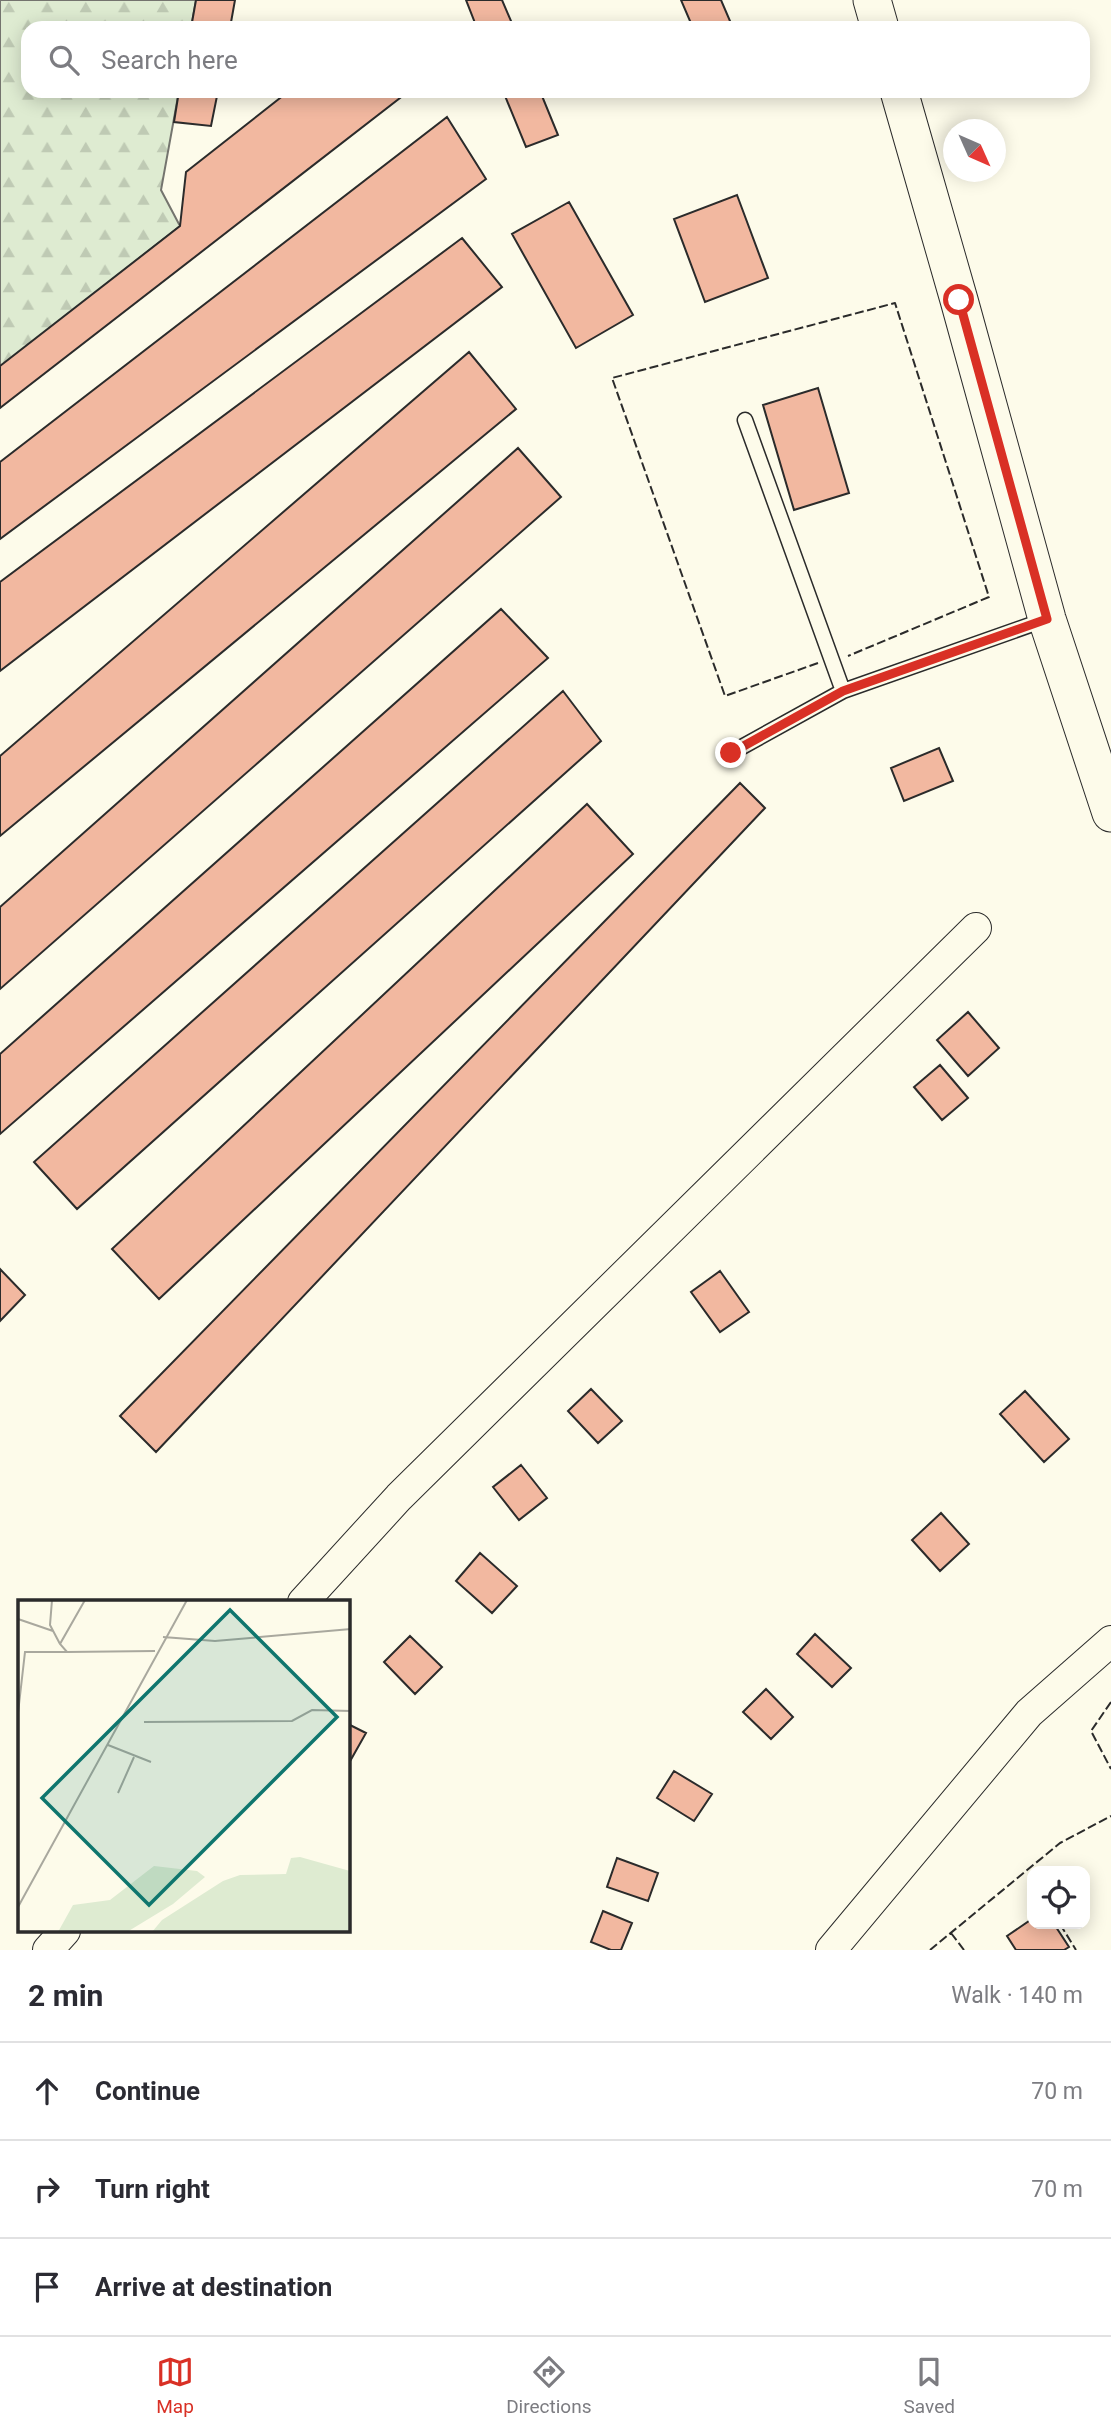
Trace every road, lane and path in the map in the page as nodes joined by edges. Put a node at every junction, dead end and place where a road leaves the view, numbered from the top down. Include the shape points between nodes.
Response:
1 (872, 0) edge
2 (878, 21) edge
3 (901, 98) edge
4 (745, 420) dead end
5 (1047, 619) junction
6 (843, 691) junction
7 (731, 753) dead end
8 (1111, 813) edge
9 (976, 928) dead end
10 (305, 1600) edge
11 (1111, 1641) edge
12 (64, 1932) edge
13 (48, 1950) edge
14 (831, 1950) edge

1 - 2 street
3 - 5 street
4 - 6 lane
5 - 6 lane
5 - 8 street
6 - 7 lane
9 - 10 street via 399,1497
11 - 14 street via 1029,1713
12 - 13 street

